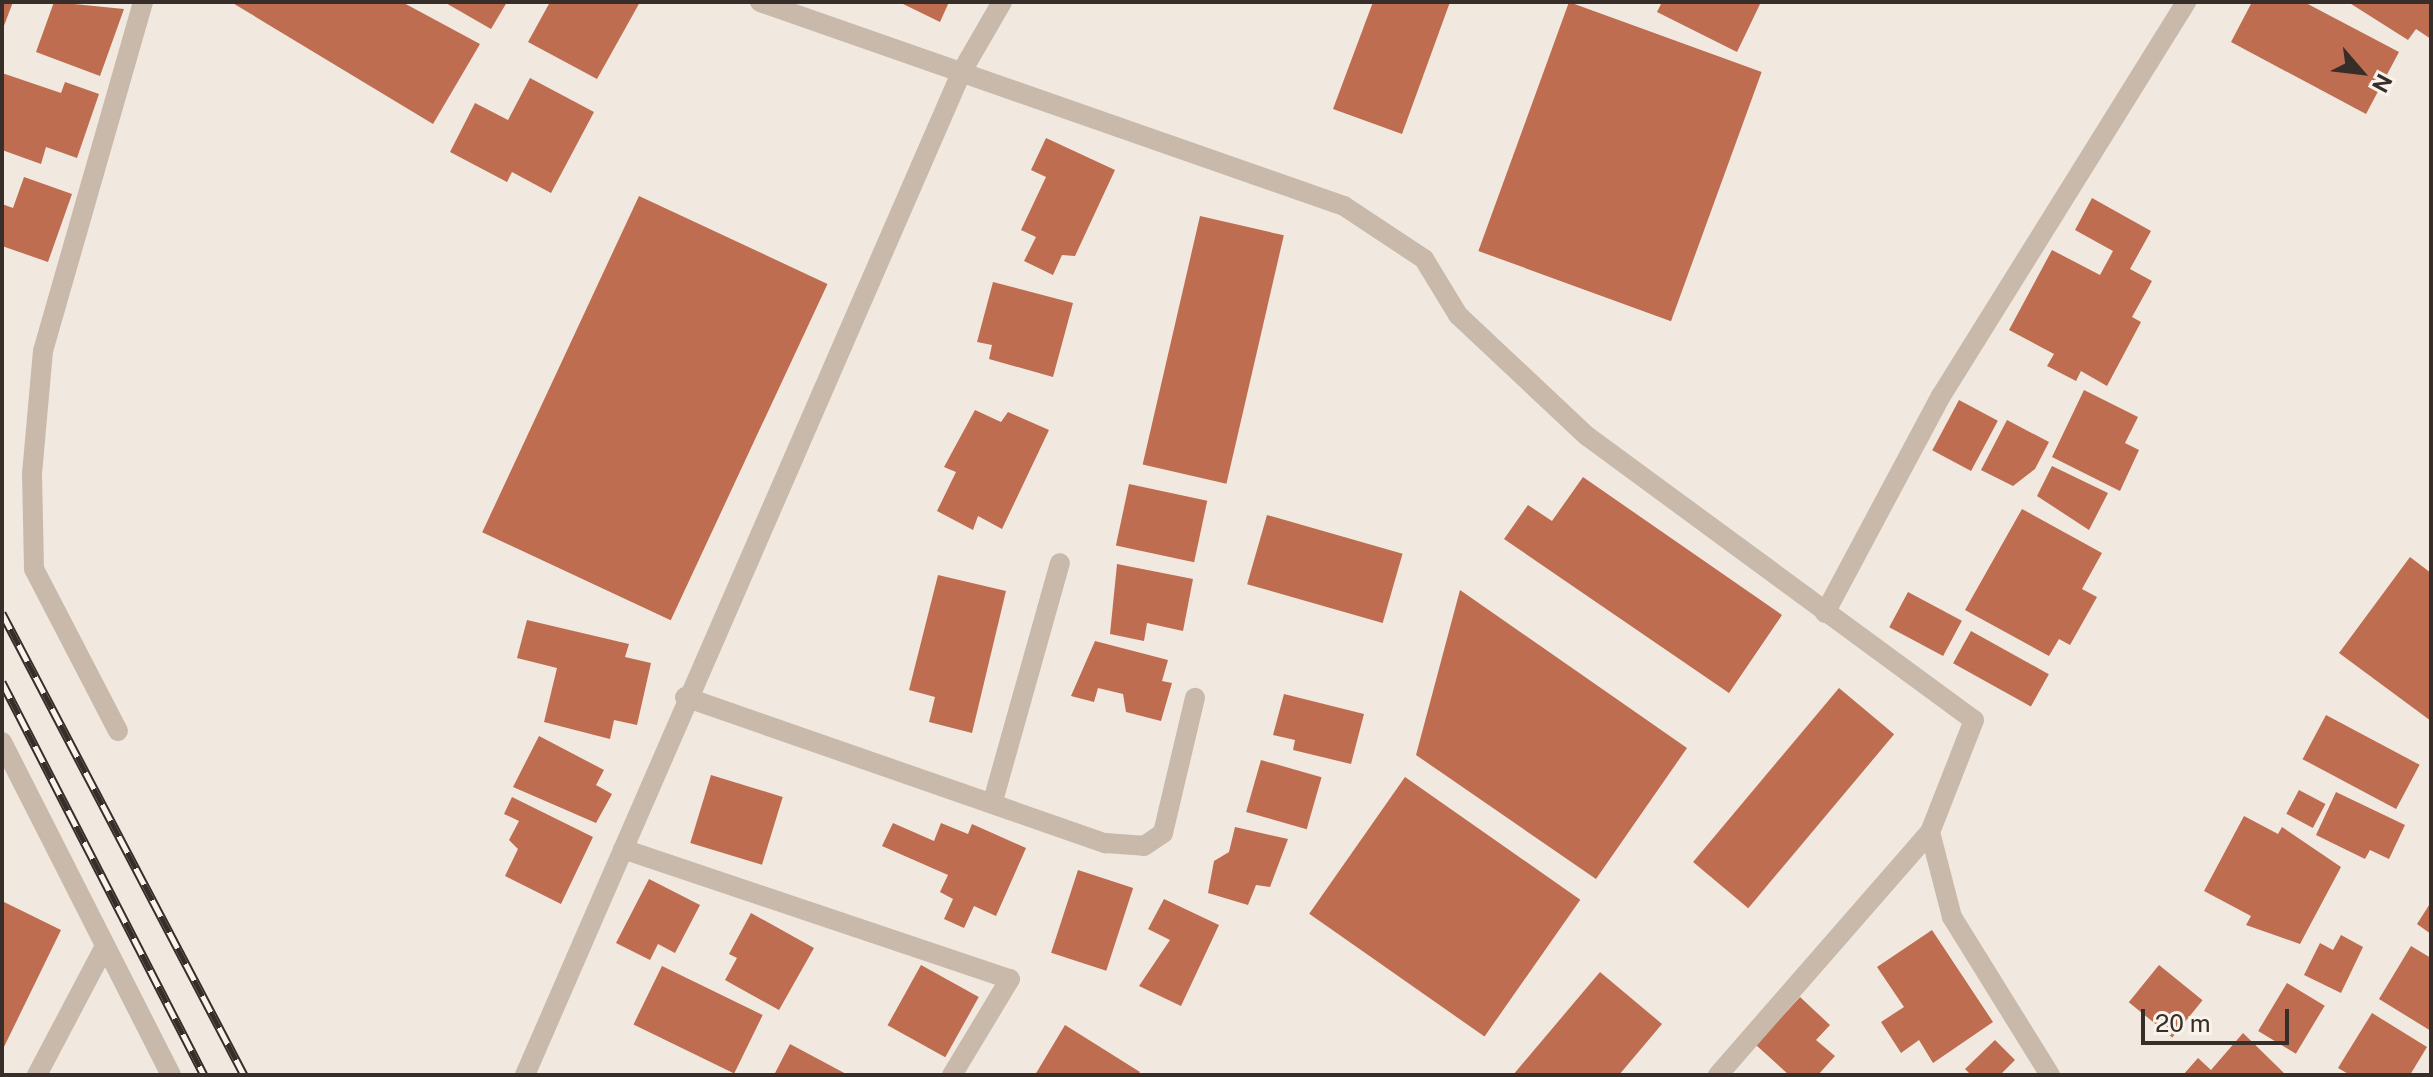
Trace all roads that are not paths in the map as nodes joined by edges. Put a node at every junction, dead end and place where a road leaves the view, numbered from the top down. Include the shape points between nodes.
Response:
1 (143, 2) edge
2 (760, 2) edge
3 (1002, 2) edge
4 (2186, 2) edge
5 (961, 73) junction
6 (1060, 563) dead end
7 (1825, 613) junction
8 (685, 697) junction
9 (1195, 698) dead end
10 (118, 731) dead end
11 (2, 742) edge
12 (993, 801) junction
13 (1930, 832) junction
14 (623, 849) junction
15 (104, 948) junction
16 (37, 1075) edge
17 (171, 1075) edge
18 (525, 1075) edge
19 (952, 1075) edge
20 (1718, 1075) edge
21 (2050, 1075) edge

1 - 10 street via 43,351 32,474 34,569
2 - 5 street
3 - 5 street
4 - 7 street via 1941,396
5 - 7 street via 1344,206 1424,259 1458,315 1587,436
5 - 8 street
6 - 12 street
7 - 13 street via 1974,720
8 - 12 street
8 - 14 street
9 - 12 street via 1163,833 1144,846 1105,843
11 - 15 street
13 - 20 street
13 - 21 street via 1952,917
14 - 18 street
14 - 19 street via 1010,979
15 - 16 street
15 - 17 street

